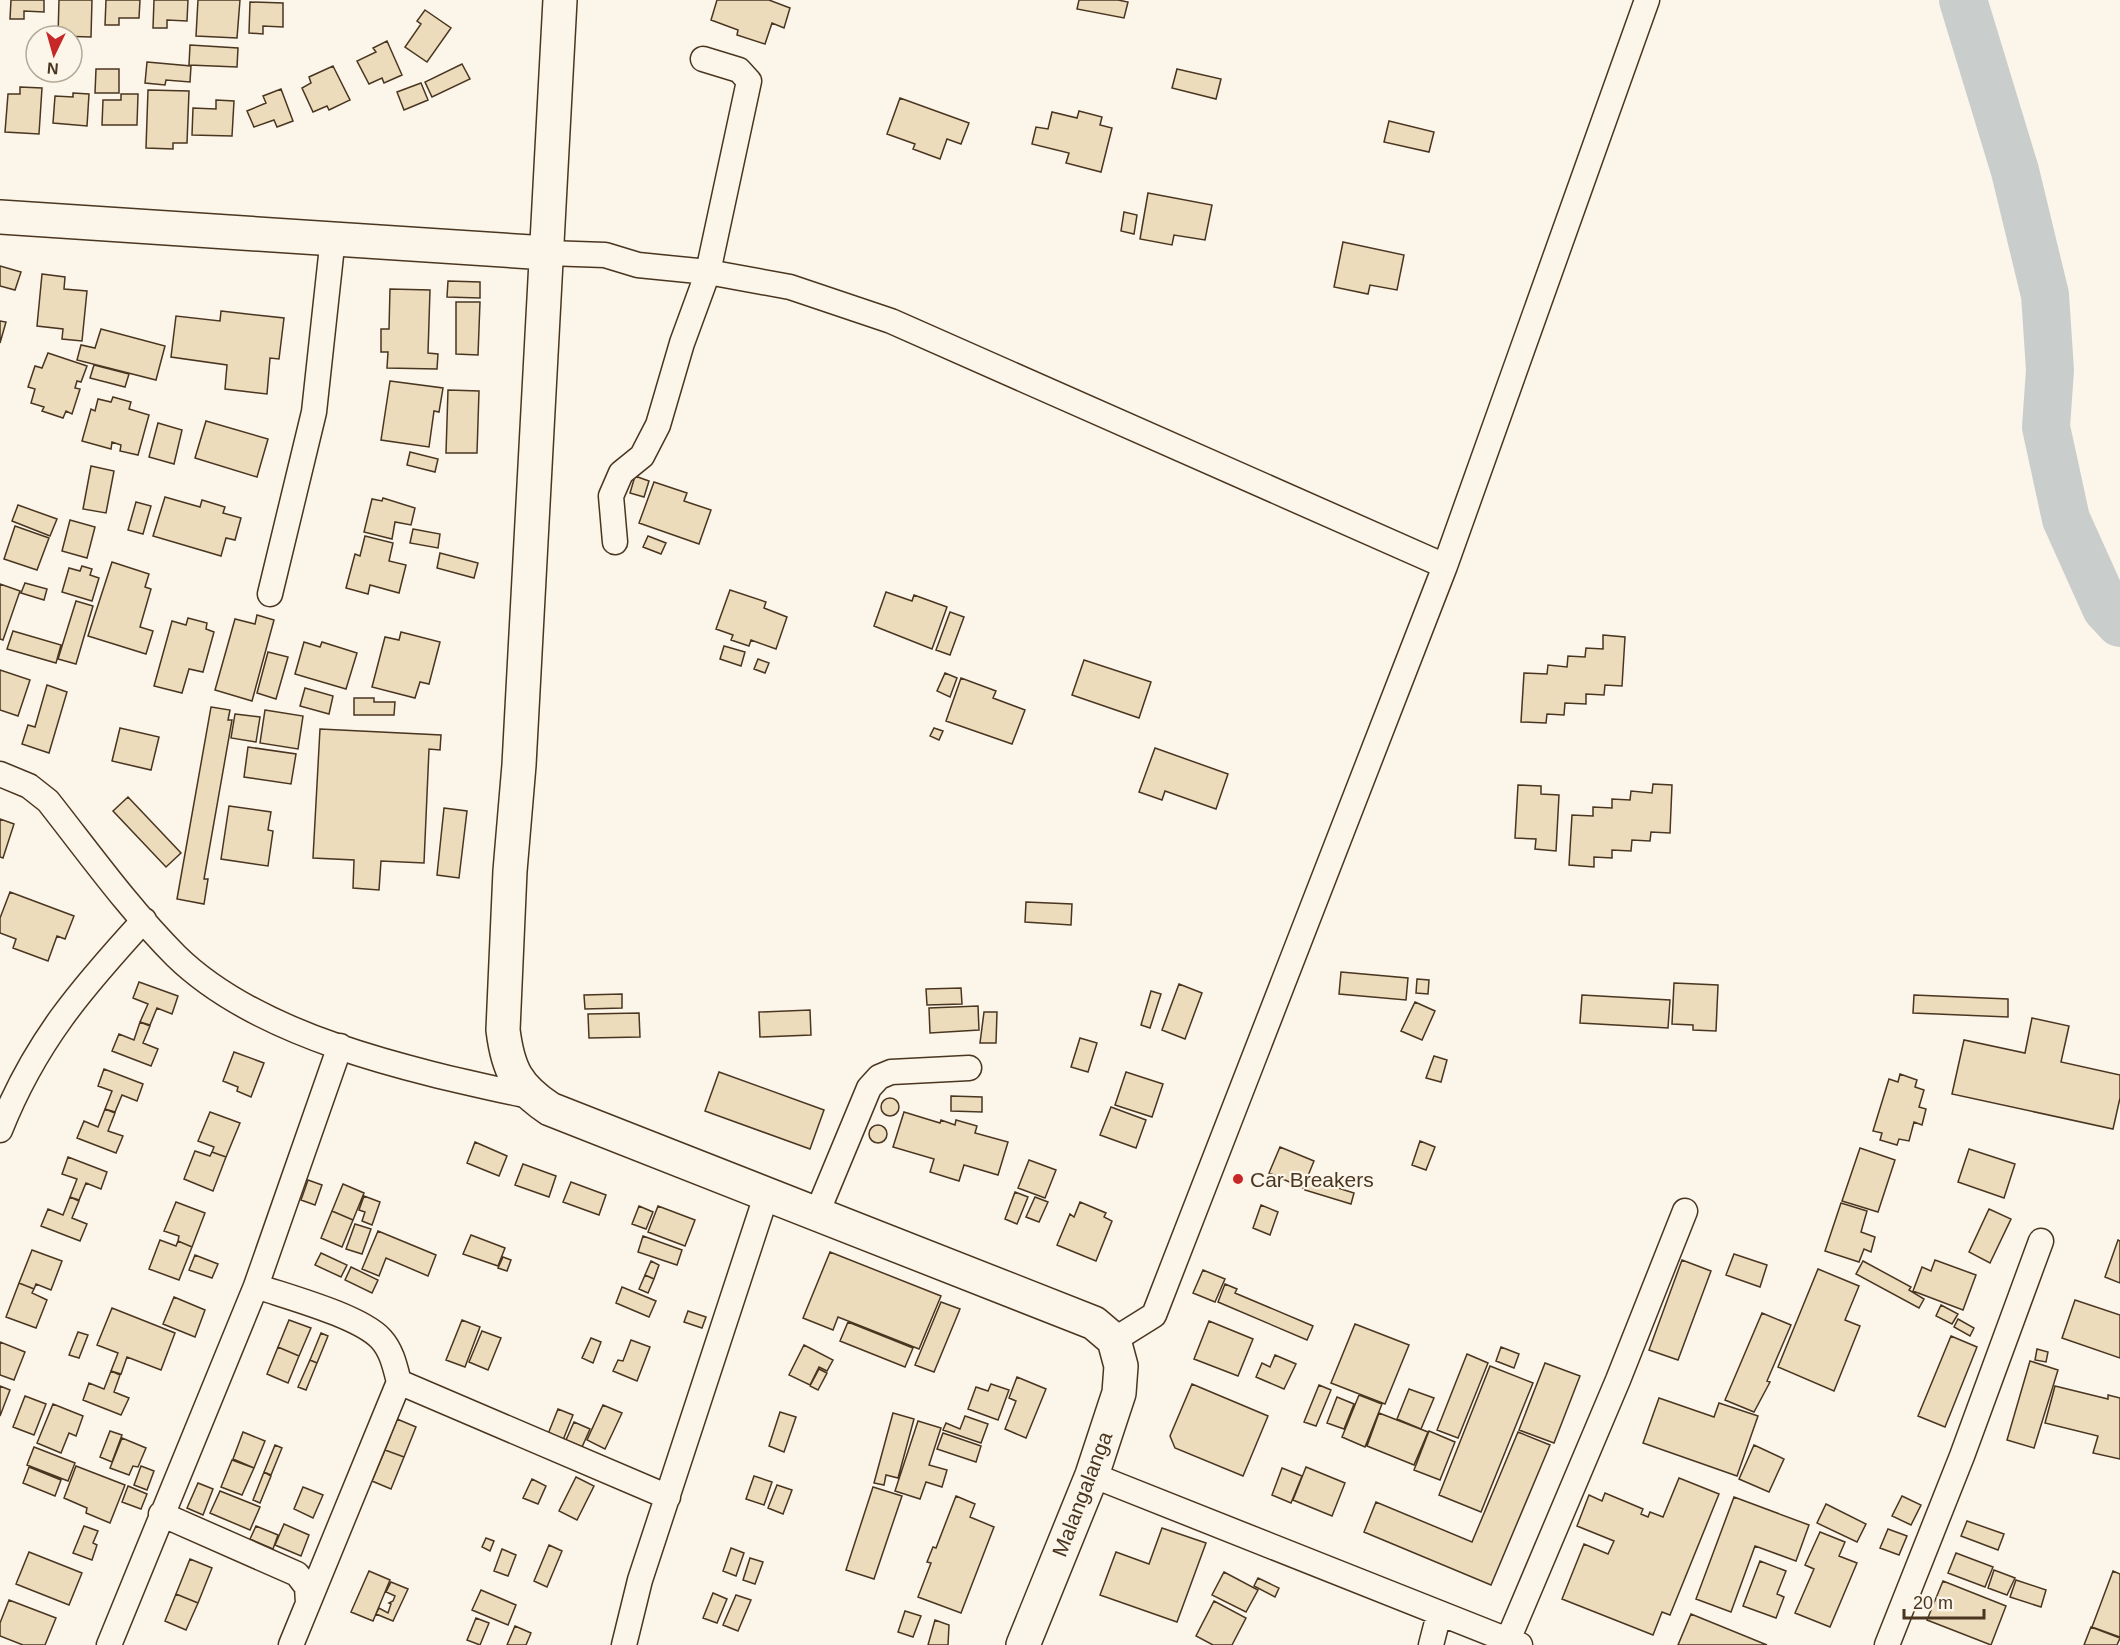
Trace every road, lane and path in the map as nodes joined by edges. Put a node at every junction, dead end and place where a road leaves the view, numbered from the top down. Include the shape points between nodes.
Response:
1 (560, 0) edge
2 (1647, 0) edge
3 (704, 59) dead end
4 (0, 217) edge
5 (333, 237) junction
6 (547, 253) junction
7 (708, 272) junction
8 (615, 542) dead end
9 (1445, 566) junction
10 (270, 594) dead end
11 (0, 774) edge
12 (144, 920) junction
13 (340, 1046) junction
14 (969, 1068) dead end
15 (533, 1097) junction
16 (0, 1130) edge
17 (767, 1193) junction
18 (1685, 1211) dead end
19 (818, 1213) junction
20 (2042, 1241) dead end
21 (256, 1286) junction
22 (1114, 1340) junction
23 (399, 1382) junction
24 (1092, 1475) junction
25 (668, 1497) junction
26 (161, 1514) junction
27 (308, 1603) junction
28 (1439, 1614) junction
29 (1514, 1643) edge
30 (109, 1645) edge
31 (291, 1645) edge
32 (624, 1645) edge
33 (1023, 1645) edge
34 (1431, 1645) edge
35 (1887, 1645) edge

1 - 6 street
2 - 9 street
3 - 7 street via 739,70 749,81
4 - 5 street
5 - 6 street
5 - 10 street via 314,412
6 - 7 street via 605,255 638,265
6 - 15 street via 503,1030 512,1070
7 - 8 street via 658,425 642,456 621,473 611,496
7 - 9 street via 790,287 891,321
9 - 22 street via 1154,1316
11 - 12 street via 29,786 48,801
12 - 13 street via 177,956 214,987 260,1014
12 - 16 street via 84,986 45,1038
13 - 15 street via 439,1077
13 - 21 street
14 - 19 street via 891,1072 879,1077 869,1088
15 - 17 street via 573,1119
17 - 19 street
17 - 25 street
18 - 29 street
19 - 22 street via 1094,1323
20 - 35 street
21 - 23 street via 361,1324 381,1339 394,1361
21 - 26 street
22 - 24 street, Malangalanga via 1121,1366 1119,1393
23 - 25 street
23 - 27 street
24 - 28 street
24 - 33 street, Malangalanga
25 - 32 street via 640,1580
26 - 27 street via 297,1574 307,1587
26 - 30 street
27 - 31 street
28 - 29 street
28 - 34 street

